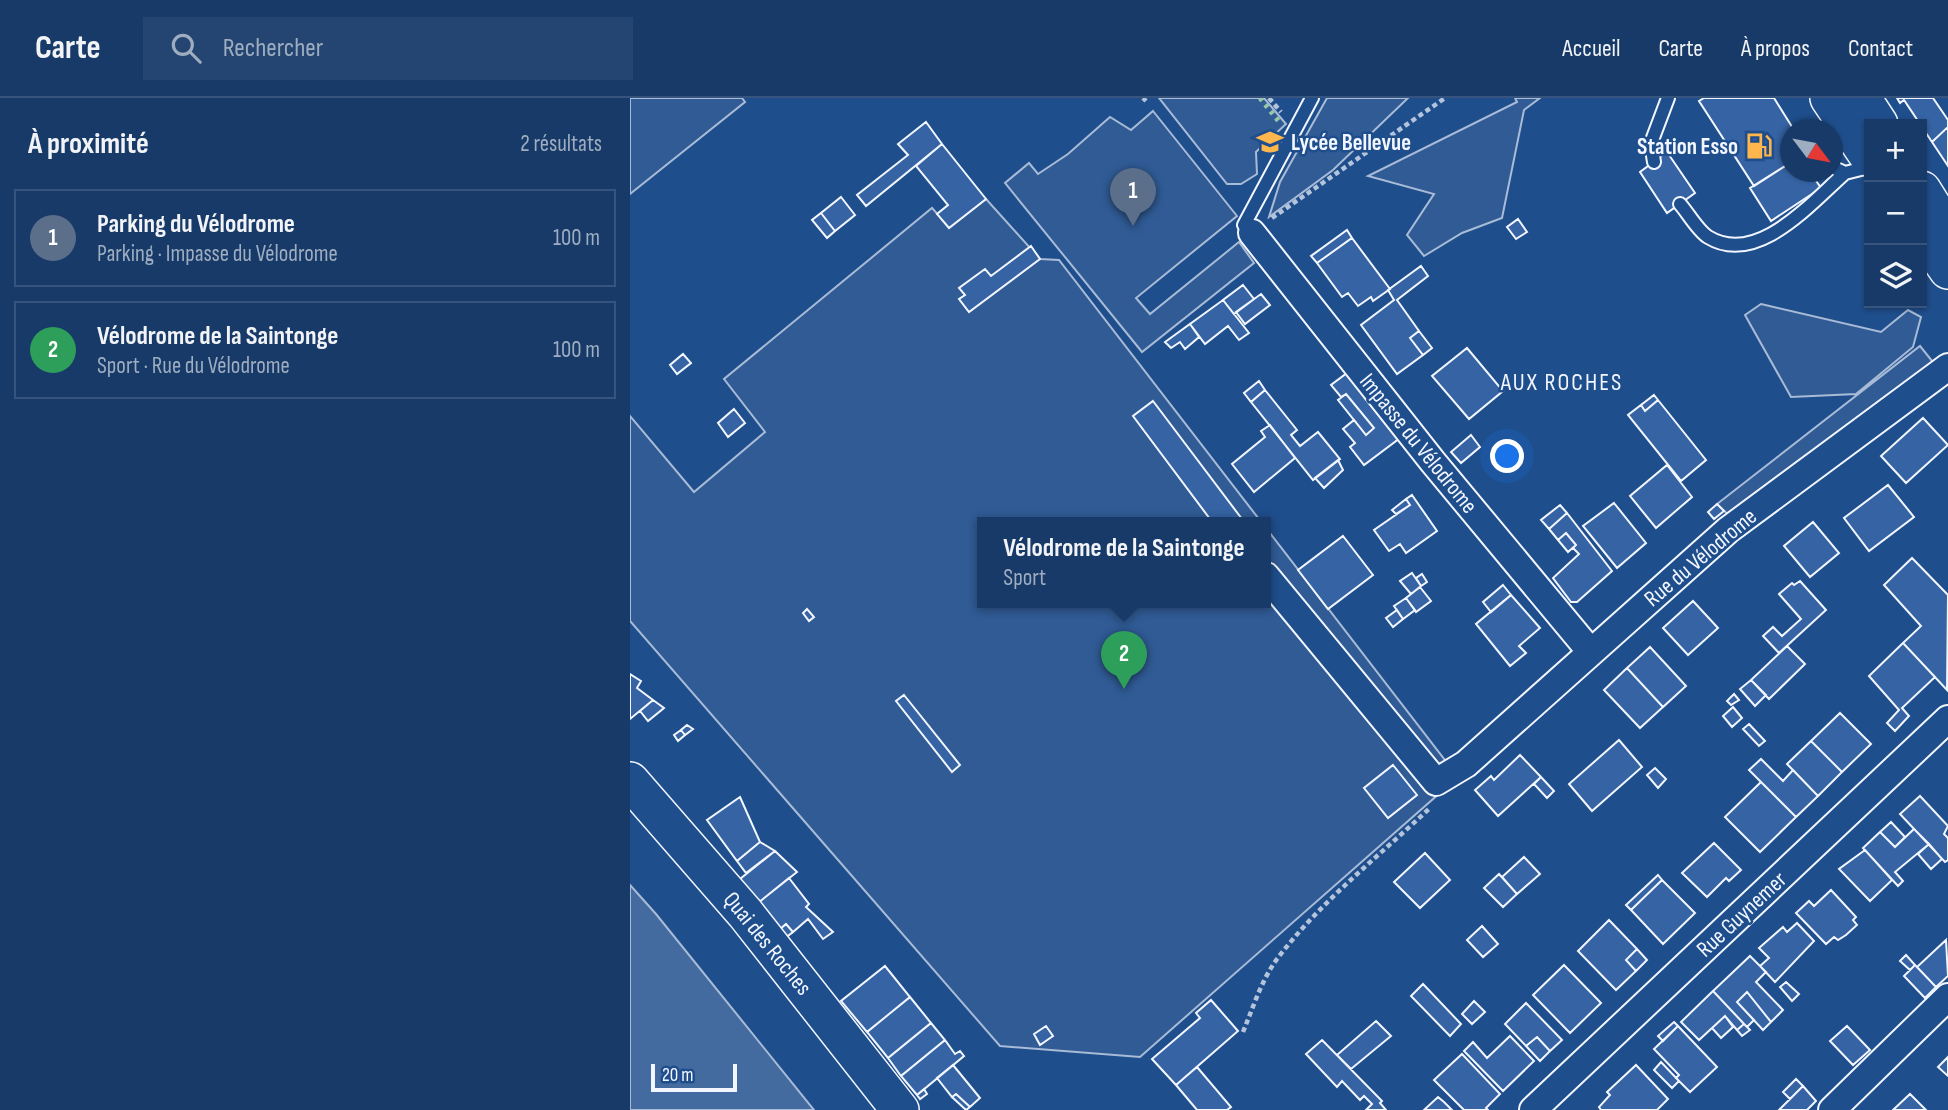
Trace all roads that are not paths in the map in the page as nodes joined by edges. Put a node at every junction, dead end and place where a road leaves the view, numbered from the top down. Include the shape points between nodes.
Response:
1 (1312, 98) edge
2 (1668, 98) edge
3 (1829, 98) edge
4 (1861, 98) edge
5 (1876, 119) edge
6 (1654, 162) dead end
7 (1857, 165) edge
8 (1927, 191) edge
9 (1927, 198) edge
10 (1681, 204) dead end
11 (1948, 215) edge
12 (1248, 229) joint
13 (1948, 231) edge
14 (1927, 240) edge
15 (1948, 270) edge
16 (1948, 367) edge
17 (1271, 582) edge
18 (1590, 652) junction
19 (1948, 719) edge
20 (630, 781) edge
21 (1948, 997) edge
22 (900, 1110) edge
23 (1533, 1110) edge
24 (1832, 1110) edge

1 - 12 lane
2 - 6 lane via 1651,143
3 - 7 street
4 - 5 street
7 - 10 lane via 1777,233 1741,245 1708,237
8 - 11 street
9 - 13 street
12 - 18 street, Impasse du Vélodrome
14 - 15 street
16 - 18 street, Rue du Vélodrome via 1728,530
17 - 18 street, Rue du Vélodrome via 1436,782 1466,764
19 - 23 street, Rue Guynemer
20 - 22 street, Quai des Roches via 745,913
21 - 24 street

